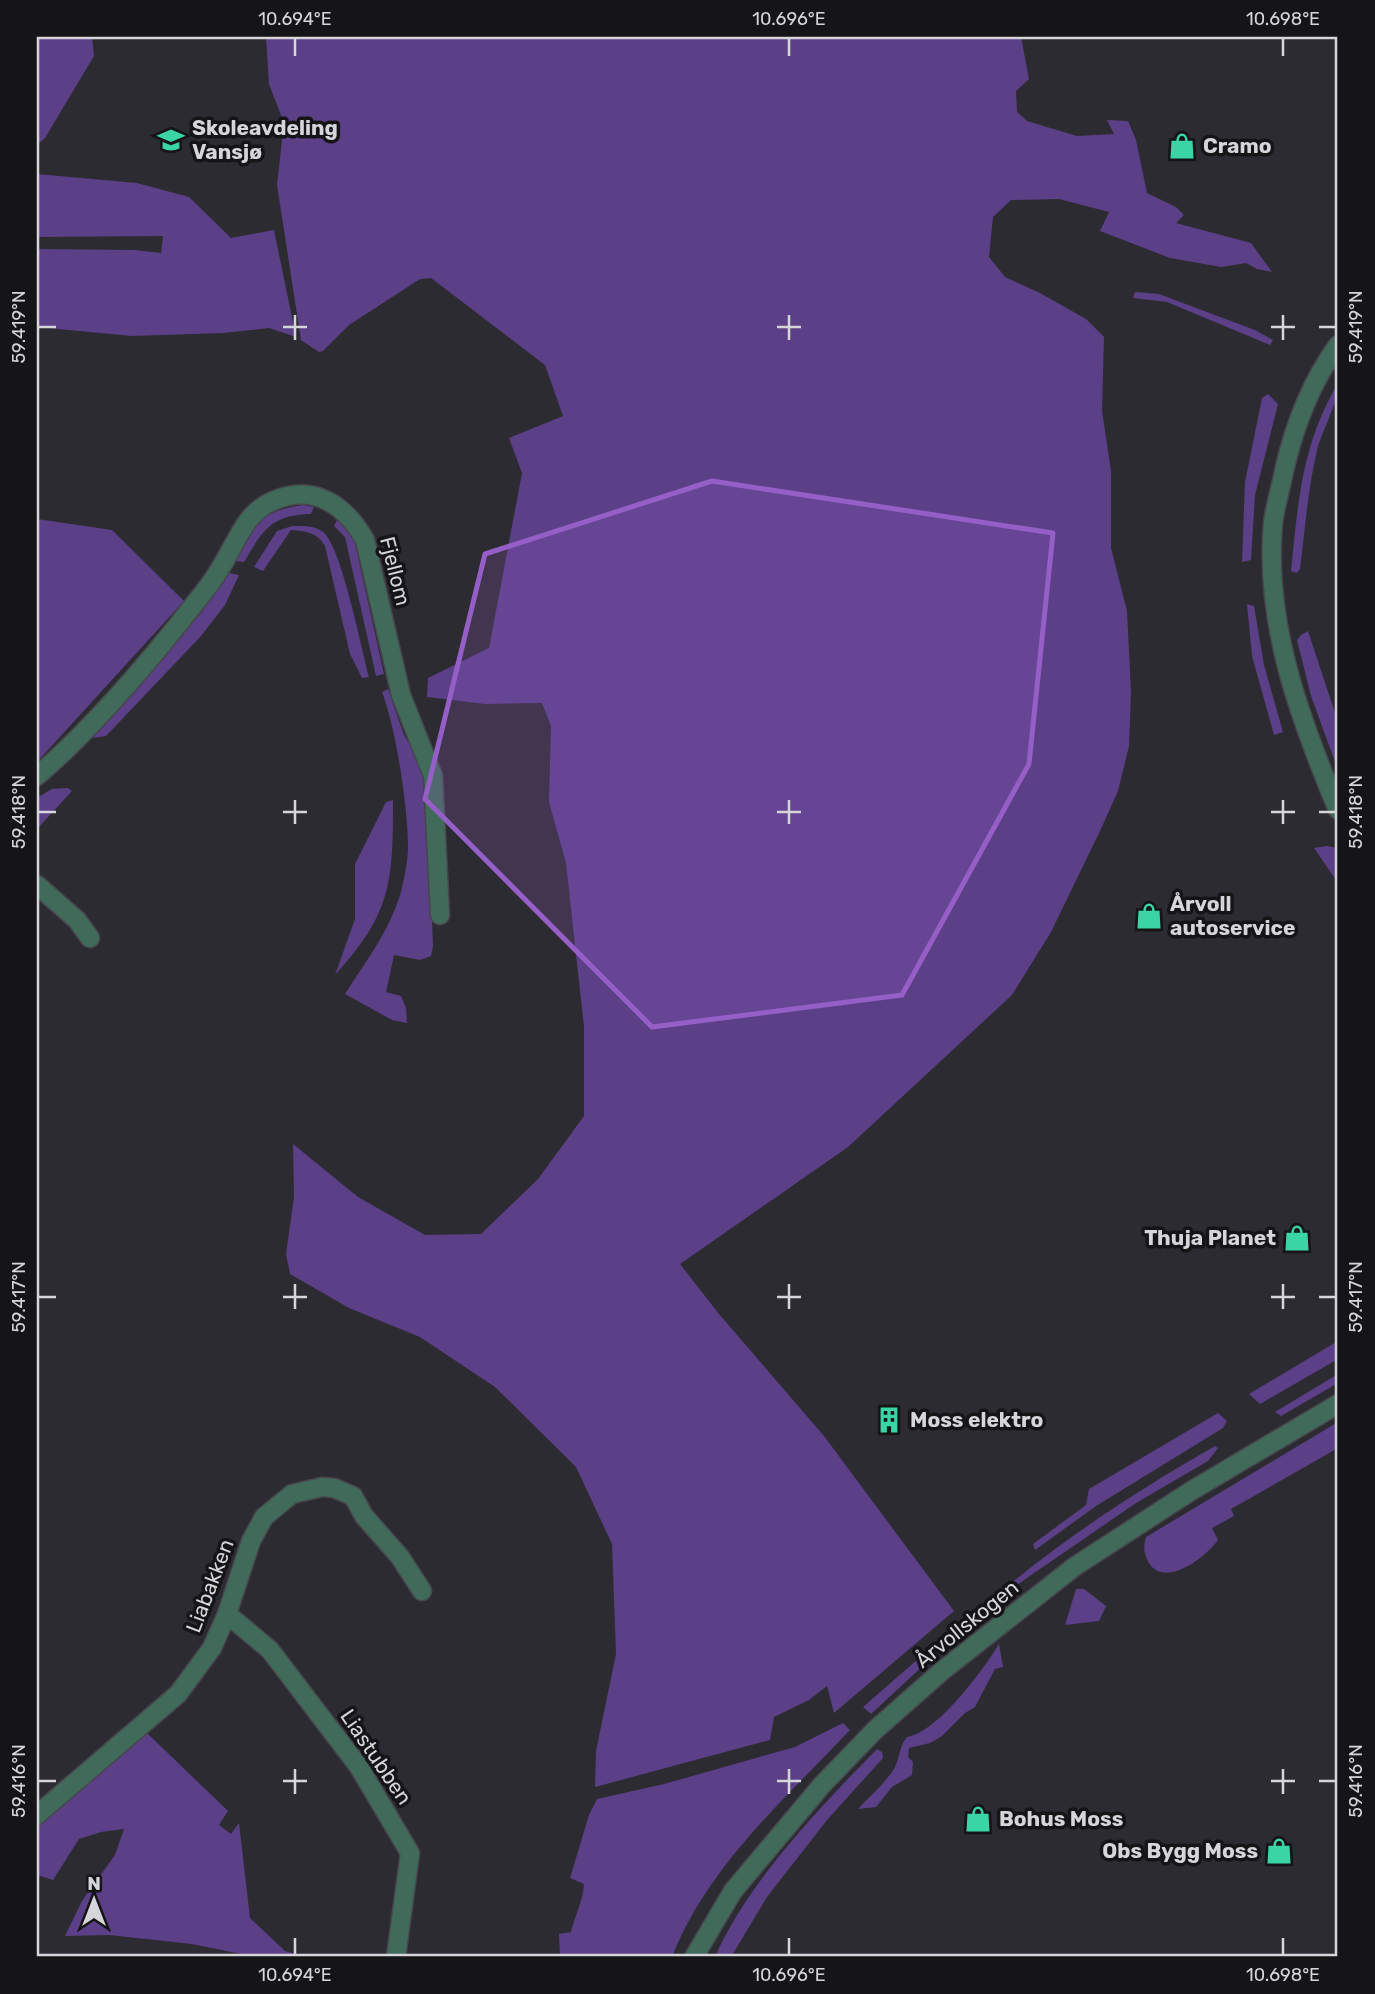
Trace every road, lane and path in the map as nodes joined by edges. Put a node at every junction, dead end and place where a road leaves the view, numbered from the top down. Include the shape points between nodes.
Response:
1 (1338, 345) edge
2 (37, 776) edge
3 (1338, 810) edge
4 (37, 885) edge
5 (440, 915) dead end
6 (90, 938) dead end
7 (1338, 1404) edge
8 (422, 1591) dead end
9 (227, 1614) junction
10 (37, 1815) edge
11 (396, 1957) edge
12 (694, 1957) edge

1 - 3 street via 1293,433 1273,520 1271,557 1291,688
2 - 5 street, Fjellom via 69,749 197,602 247,521 271,501 296,494 317,497 337,504 366,540 401,695 433,776
4 - 6 street via 77,920
7 - 12 street, Årvollskogen via 1074,1567 942,1671 822,1785 733,1891
8 - 9 street, Liabakken via 400,1557 363,1516 353,1496 321,1487 292,1494 264,1517 251,1541
9 - 10 street, Liabakken via 212,1648 178,1694
9 - 11 street, Liastubben via 270,1650 359,1767 410,1853

